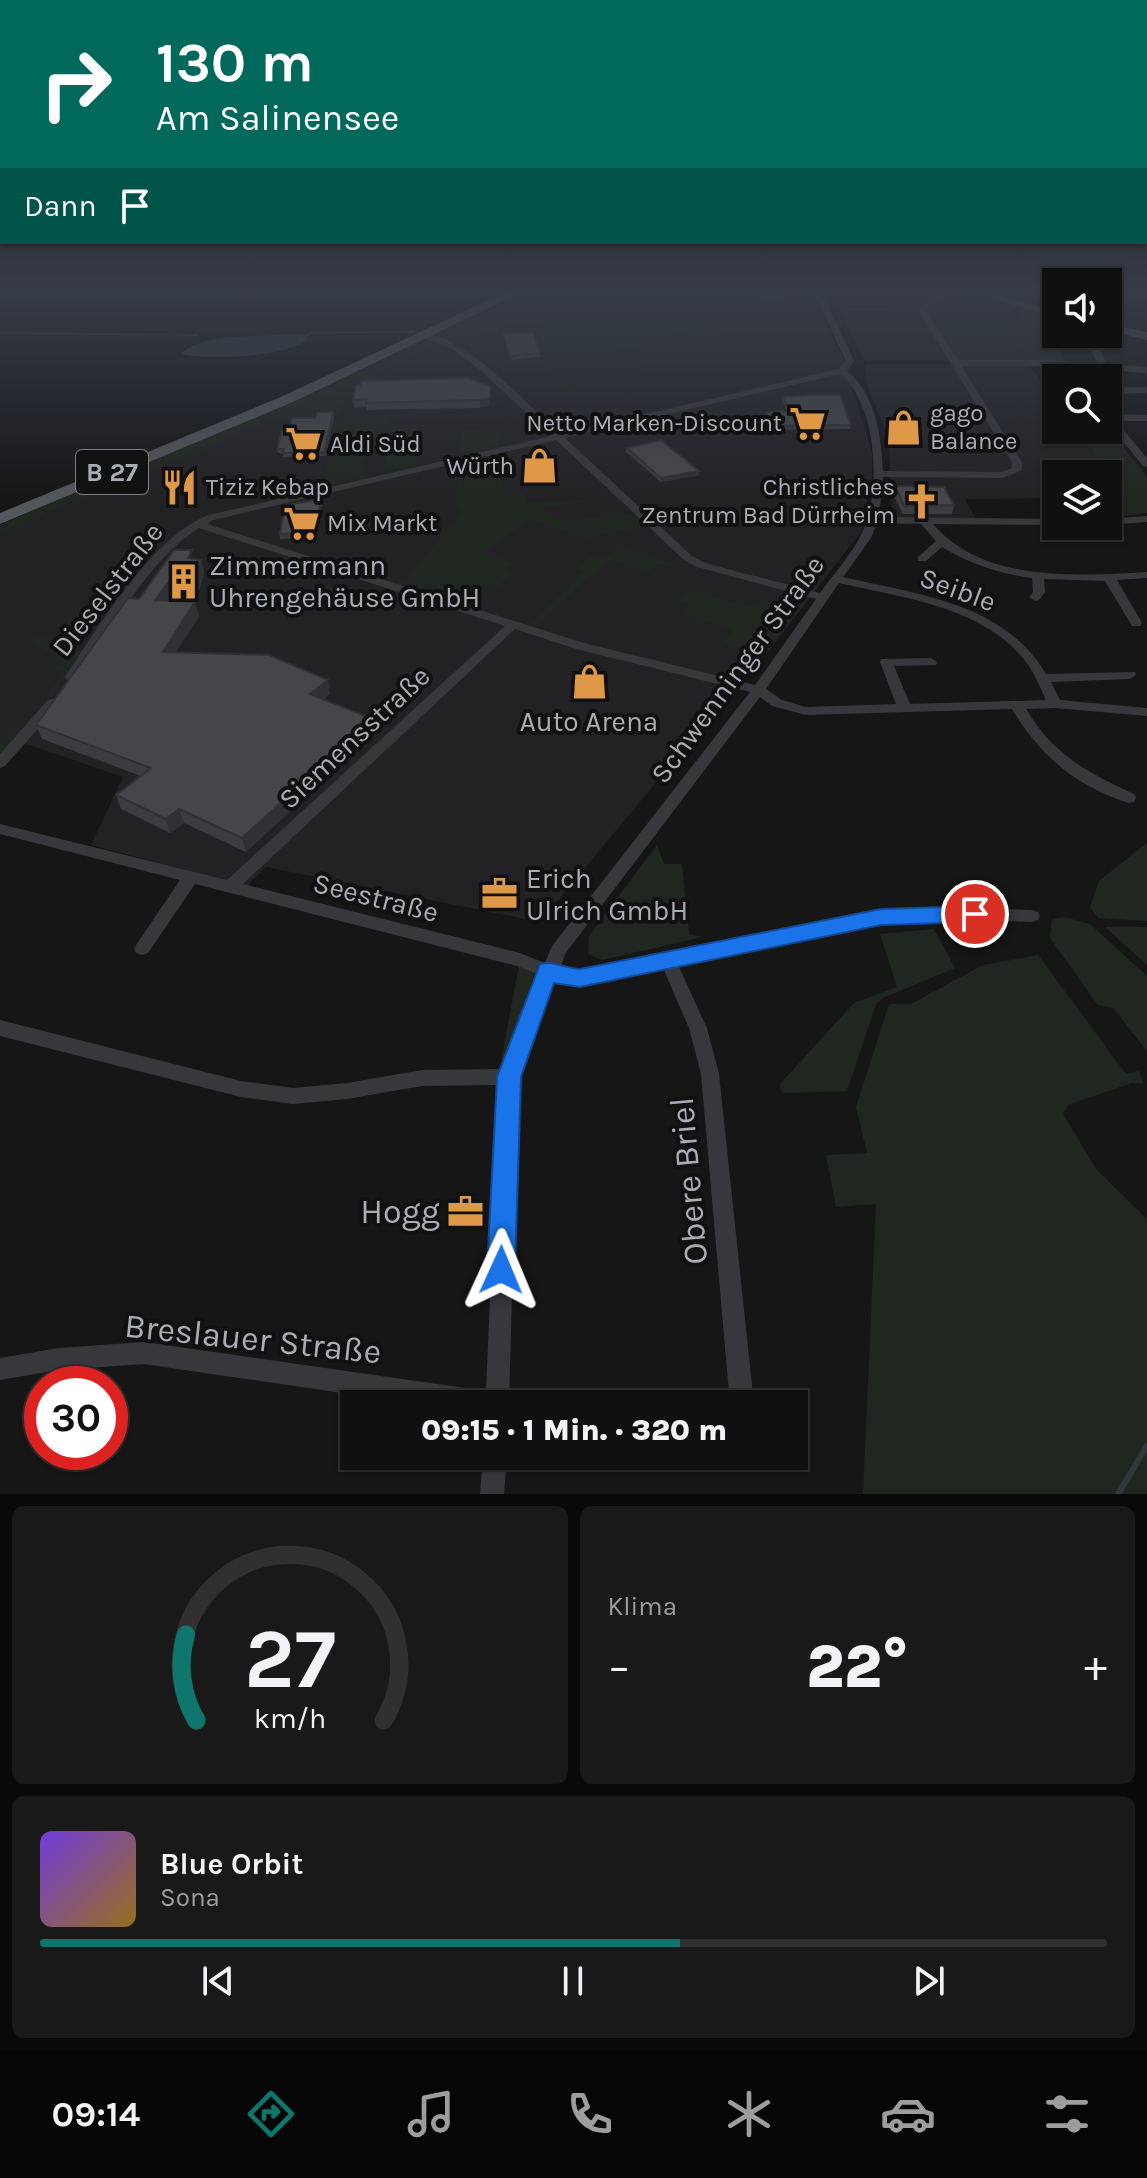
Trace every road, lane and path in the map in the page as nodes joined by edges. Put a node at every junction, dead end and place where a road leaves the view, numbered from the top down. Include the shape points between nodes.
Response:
1 (372, 361) edge
2 (472, 361) edge
3 (850, 361) edge
4 (955, 363) joint
5 (1057, 364) edge
6 (1122, 368) edge
7 (1147, 370) edge
8 (842, 371) junction
9 (1147, 390) edge
10 (1122, 391) edge
11 (1122, 417) edge
12 (1147, 418) edge
13 (1122, 434) edge
14 (558, 438) junction
15 (1133, 447) junction
16 (1147, 447) edge
17 (1147, 464) edge
18 (878, 474) junction
19 (0, 519) edge
20 (1147, 519) edge
21 (872, 520) junction
22 (1122, 521) edge
23 (925, 522) junction
24 (1042, 522) edge
25 (197, 524) junction
26 (940, 543) junction
27 (922, 559) dead end
28 (1038, 575) junction
29 (1147, 575) edge
30 (1109, 577) junction
31 (836, 579) junction
32 (1035, 597) dead end
33 (824, 598) junction
34 (1136, 623) dead end
35 (513, 625) junction
36 (876, 650) dead end
37 (886, 662) junction
38 (931, 662) dead end
39 (1130, 675) dead end
40 (1043, 678) junction
41 (759, 690) junction
42 (1055, 704) junction
43 (1017, 706) junction
44 (905, 709) junction
45 (1147, 712) edge
46 (0, 763) edge
47 (1129, 798) dead end
48 (0, 829) edge
49 (191, 877) junction
50 (230, 887) junction
51 (1032, 916) dead end
52 (142, 948) dead end
53 (668, 961) junction
54 (548, 970) junction
55 (0, 1028) edge
56 (509, 1077) junction
57 (0, 1369) edge
58 (400, 1390) edge
59 (498, 1390) edge
60 (741, 1390) edge
61 (494, 1470) edge
62 (492, 1494) edge

1 - 19 main road, B 27
2 - 14 street
3 - 8 street, Schwenninger Straße
4 - 5 street
4 - 18 street via 1017,462 1017,470 1003,475
6 - 7 street
8 - 14 street
8 - 18 street, Schwenninger Straße via 856,381 861,394 873,430
9 - 10 street
11 - 12 street
13 - 15 street
14 - 25 street via 236,510
14 - 33 street via 679,551 701,565
15 - 16 street
15 - 17 street
18 - 21 street, Schwenninger Straße
20 - 22 street
21 - 23 street
21 - 31 street, Schwenninger Straße
23 - 24 street
23 - 26 street
25 - 35 street
25 - 46 street, Dieselstraße via 162,554 64,689
26 - 27 street
26 - 28 street via 983,564
28 - 30 street
28 - 32 street
29 - 30 street
30 - 34 street
31 - 33 street, Schwenninger Straße
31 - 40 street, Seible via 981,621 1012,640
33 - 41 street, Schwenninger Straße
35 - 41 street
35 - 50 street, Siemensstraße
36 - 37 street
37 - 38 street
37 - 44 street
39 - 40 street
40 - 42 street, Seible
41 - 44 street via 777,703 806,711
41 - 54 street, Schwenninger Straße via 589,908
42 - 43 street
42 - 45 street
43 - 44 street
43 - 47 street via 1035,738 1055,759
48 - 49 street, Seestraße
49 - 50 street, Seestraße
49 - 52 street
50 - 54 street, Seestraße
51 - 53 street, Seestraße via 881,917
53 - 54 street, Seestraße via 580,978
53 - 60 street, Obere Briel via 698,1028 710,1074
54 - 56 street, Schwenninger Straße
55 - 56 street via 241,1089 293,1096 422,1078
56 - 59 street, Schwenninger Straße
57 - 58 street, Breslauer Straße via 144,1353
61 - 62 street

